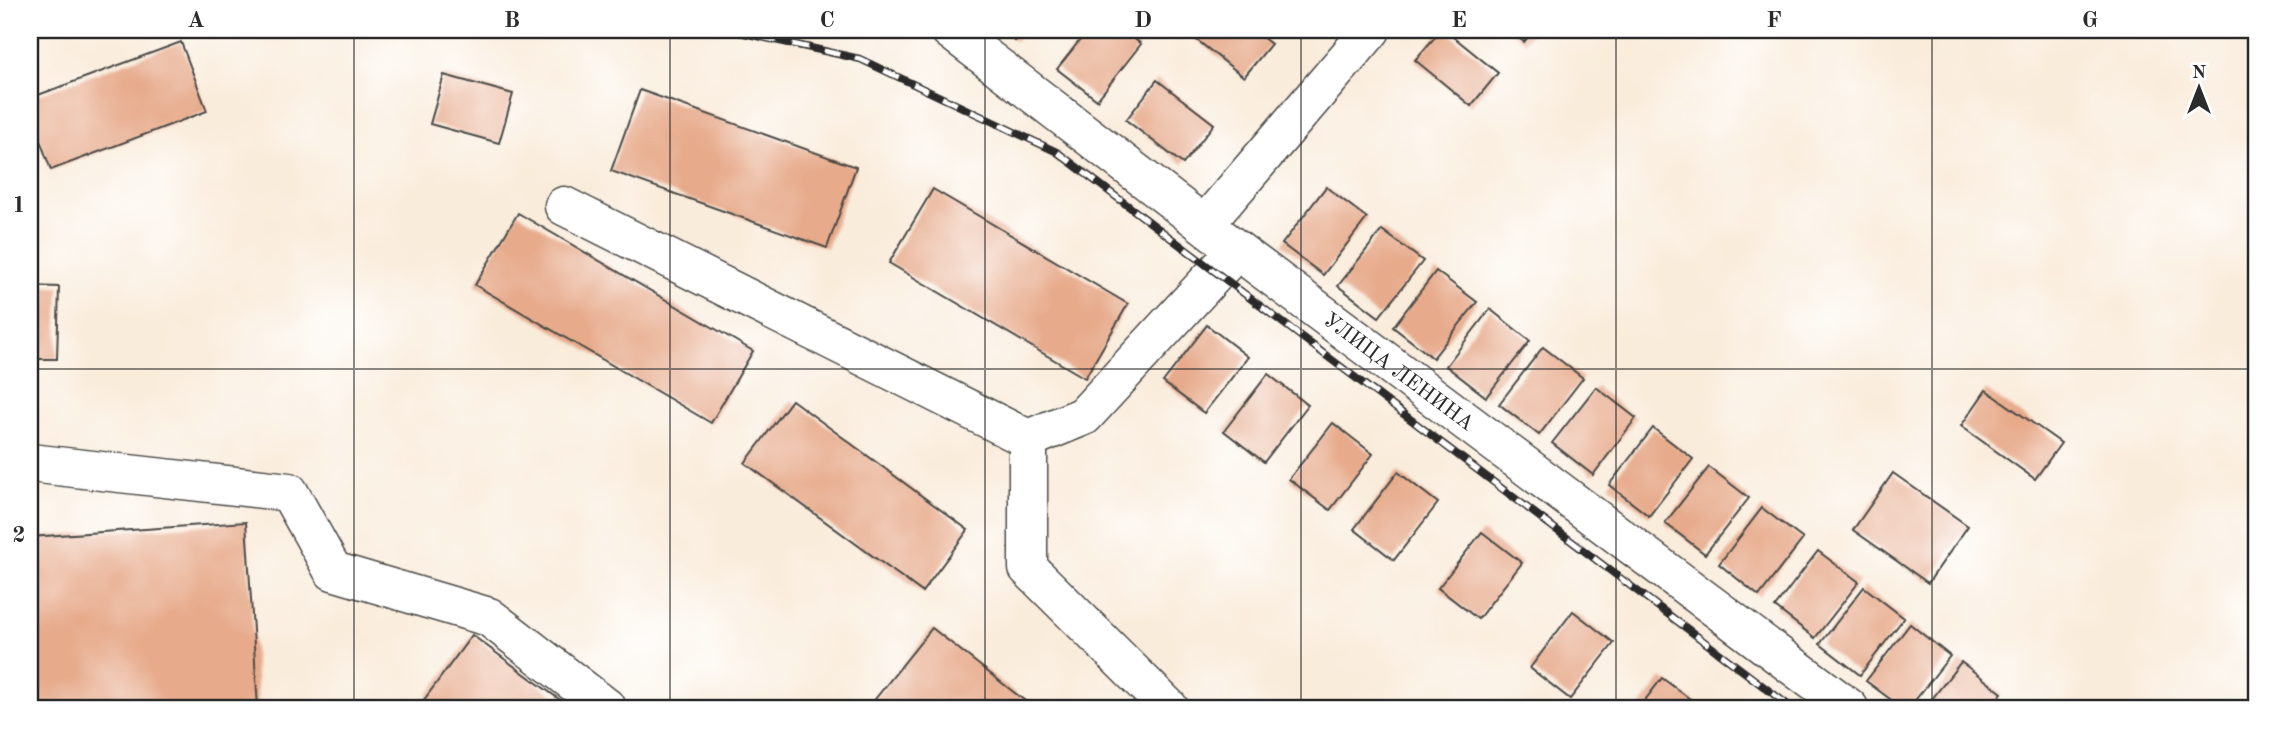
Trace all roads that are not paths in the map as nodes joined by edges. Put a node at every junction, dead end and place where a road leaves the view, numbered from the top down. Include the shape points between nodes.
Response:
1 (950, 30) edge
2 (1371, 30) edge
3 (564, 205) dead end
4 (1205, 224) junction
5 (1237, 250) junction
6 (1028, 439) junction
7 (30, 463) edge
8 (607, 708) edge
9 (1169, 708) edge
10 (1849, 708) edge

1 - 4 street, УЛИЦА ЛЕНИНА
2 - 4 street
3 - 6 street
4 - 5 street, УЛИЦА ЛЕНИНА
5 - 6 street via 1084,416
5 - 10 street, УЛИЦА ЛЕНИНА
6 - 9 street via 1028,568
7 - 8 street via 289,492 332,571 489,617

